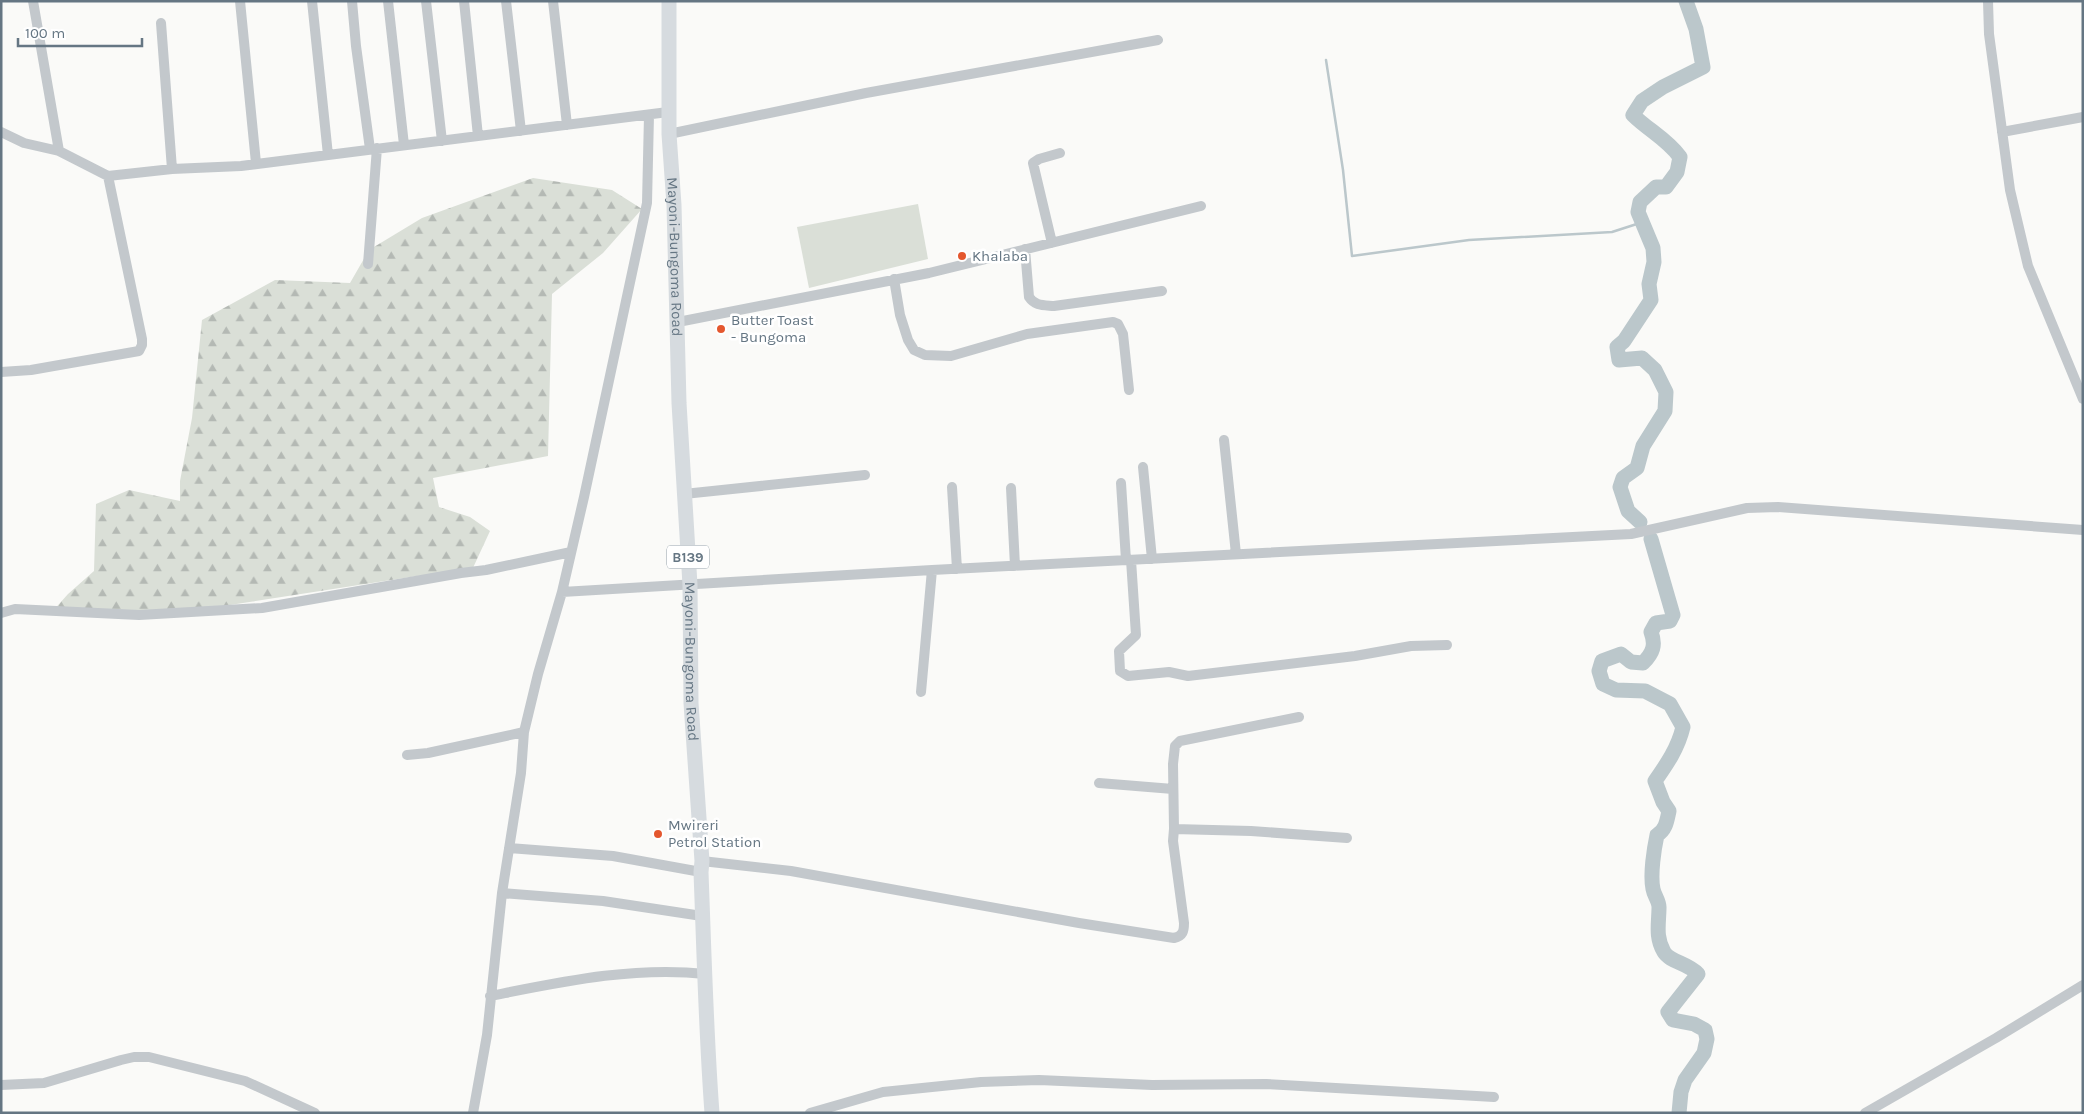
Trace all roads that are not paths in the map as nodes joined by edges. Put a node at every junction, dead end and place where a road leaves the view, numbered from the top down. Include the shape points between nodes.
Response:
1 (33, 1) edge
2 (240, 1) edge
3 (312, 1) edge
4 (352, 1) edge
5 (388, 1) edge
6 (426, 1) edge
7 (464, 1) edge
8 (506, 1) edge
9 (553, 1) edge
10 (669, 1) edge
11 (1988, 1) edge
12 (161, 23) dead end
13 (1158, 40) dead end
14 (668, 112) junction
15 (649, 115) junction
16 (2083, 117) edge
17 (567, 125) junction
18 (520, 131) junction
19 (1, 132) edge
20 (2002, 132) junction
21 (669, 134) junction
22 (478, 136) junction
23 (442, 141) junction
24 (404, 145) junction
25 (373, 149) junction
26 (59, 151) junction
27 (1060, 153) dead end
28 (328, 155) junction
29 (256, 164) junction
30 (172, 169) junction
31 (108, 176) junction
32 (1200, 206) dead end
33 (1052, 243) junction
34 (1025, 249) junction
35 (368, 264) dead end
36 (894, 279) junction
37 (1162, 291) dead end
38 (678, 322) junction
39 (1, 372) edge
40 (1129, 390) dead end
41 (2083, 399) edge
42 (1224, 440) dead end
43 (1144, 468) dead end
44 (864, 475) dead end
45 (1121, 483) dead end
46 (952, 487) dead end
47 (1011, 488) dead end
48 (684, 494) junction
49 (2083, 530) edge
50 (571, 552) junction
51 (1236, 554) junction
52 (1152, 559) junction
53 (1129, 560) junction
54 (1015, 566) junction
55 (957, 569) junction
56 (932, 570) junction
57 (690, 585) junction
58 (562, 592) junction
59 (1, 613) edge
60 (1447, 645) dead end
61 (921, 692) dead end
62 (1299, 717) dead end
63 (524, 732) junction
64 (407, 755) dead end
65 (1099, 783) dead end
66 (1173, 789) junction
67 (1174, 829) junction
68 (1347, 838) dead end
69 (509, 848) junction
70 (701, 866) junction
71 (502, 894) junction
72 (702, 916) junction
73 (706, 974) junction
74 (2083, 985) edge
75 (490, 996) junction
76 (1, 1085) edge
77 (1494, 1097) dead end
78 (834, 1110) edge
79 (315, 1113) edge
80 (473, 1113) edge
81 (712, 1113) edge
82 (810, 1113) edge
83 (1865, 1113) edge

1 - 26 street
2 - 29 street
3 - 28 street
4 - 25 street
5 - 24 street
6 - 23 street
7 - 22 street
8 - 18 street
9 - 17 street
10 - 14 main road, Mayoni-Bungoma Road / B139
11 - 20 street via 1989,34
12 - 30 street
13 - 21 street via 866,93
14 - 15 street
14 - 21 main road, Mayoni-Bungoma Road / B139
15 - 17 street
15 - 50 street via 647,203
16 - 20 street
17 - 18 street
18 - 22 street
19 - 26 street via 24,143
20 - 41 street via 2010,190 2028,266
21 - 38 main road, Mayoni-Bungoma Road / B139
22 - 23 street
23 - 24 street
24 - 25 street
25 - 28 street
25 - 35 street
26 - 31 street
27 - 33 street via 1033,163
28 - 29 street
29 - 30 street
30 - 31 street
31 - 39 street via 142,346 139,350 31,370
32 - 33 street
33 - 34 street
34 - 36 street
34 - 37 street via 1028,297 1040,305 1054,306
36 - 38 street
36 - 40 street via 900,315 914,350 925,355 951,356 1027,334 1113,322 1118,324 1123,334
38 - 48 main road, Mayoni-Bungoma Road / B139
42 - 51 street
43 - 52 street
44 - 48 street
45 - 53 street
46 - 55 street
47 - 54 street
48 - 57 main road, Mayoni-Bungoma Road / B139
49 - 51 street via 1778,507 1747,508 1631,534
50 - 58 street
50 - 59 street via 486,570 262,608 139,615 15,609
51 - 52 street
52 - 53 street
53 - 54 street
53 - 60 street via 1136,635 1118,654 1120,671 1128,676 1169,672 1188,676 1412,646
54 - 55 street
55 - 56 street
56 - 57 street
56 - 61 street
57 - 58 street
57 - 70 main road, Mayoni-Bungoma Road / B139 via 692,703
58 - 63 street
62 - 66 street via 1180,741 1173,754
63 - 64 street via 428,754
63 - 69 street
65 - 66 street
66 - 67 street
67 - 68 street
67 - 70 street via 1184,923 1183,933 1174,938 791,871
69 - 70 street
69 - 71 street
70 - 72 main road, Mayoni-Bungoma Road / B139
71 - 72 street via 603,901
71 - 75 street
72 - 73 main road, Mayoni-Bungoma Road / B139
73 - 75 street via 676,971 583,978
73 - 81 main road, Mayoni-Bungoma Road / B139
74 - 83 street
75 - 80 street via 487,1035
76 - 79 street via 44,1083 121,1060 149,1057 245,1081
77 - 78 street via 1266,1084 1152,1085 1038,1080 892,1090
78 - 82 street

